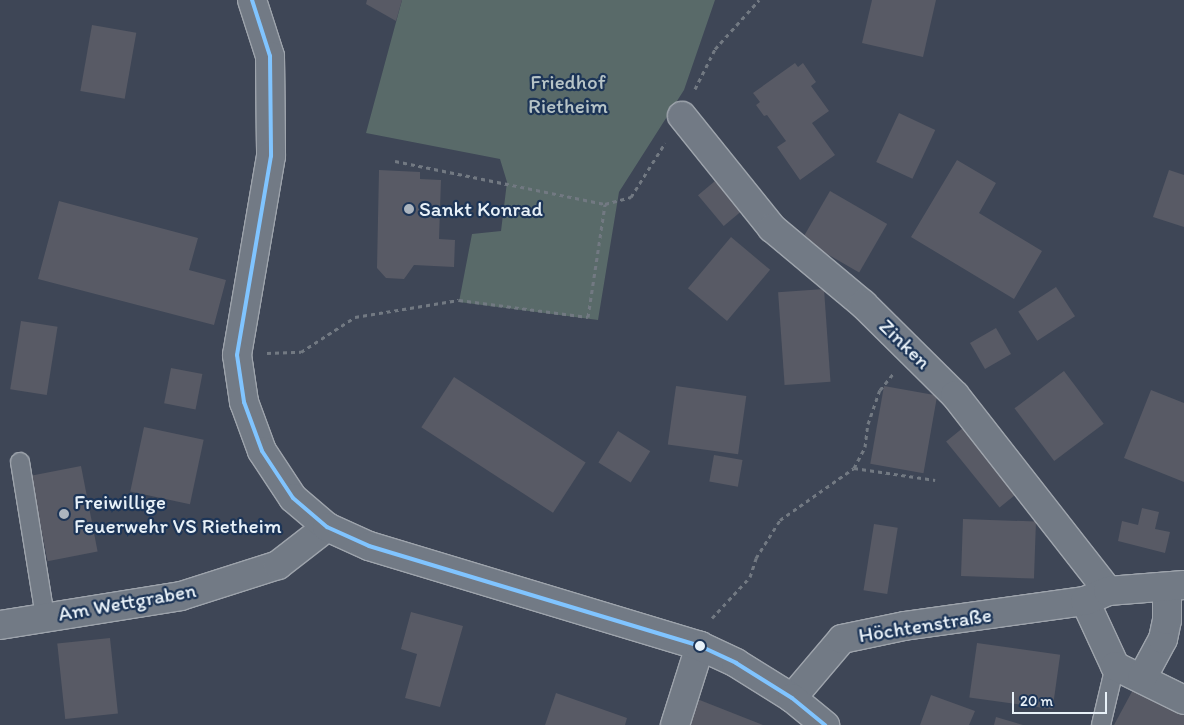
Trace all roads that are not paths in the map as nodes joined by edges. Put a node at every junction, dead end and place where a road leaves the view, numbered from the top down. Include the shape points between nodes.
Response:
1 (252, 0) edge
2 (682, 116) road end
3 (20, 462) dead end
4 (327, 527) junction
5 (1175, 586) edge
6 (1096, 596) junction
7 (45, 617) junction
8 (0, 626) edge
9 (700, 646) junction
10 (1115, 666) junction
11 (1142, 678) junction
12 (792, 698) junction
13 (1184, 700) edge
14 (675, 725) edge
15 (825, 725) edge
16 (1101, 725) edge

1 - 4 street via 270,56 271,156 237,355 244,402 262,451 293,498
2 - 6 street, Zinken via 772,228 915,353 954,395
3 - 7 lane
4 - 7 street, Am Wettgraben via 278,565 181,596
4 - 9 street via 369,546 424,564
5 - 6 street, Höchtenstraße
5 - 11 street, Höchtenstraße via 1163,638
6 - 10 street
6 - 12 street, Höchtenstraße via 842,639
7 - 8 street, Am Wettgraben
9 - 12 street via 736,663
9 - 14 street
10 - 11 street
10 - 16 lane
11 - 13 street
12 - 15 street

